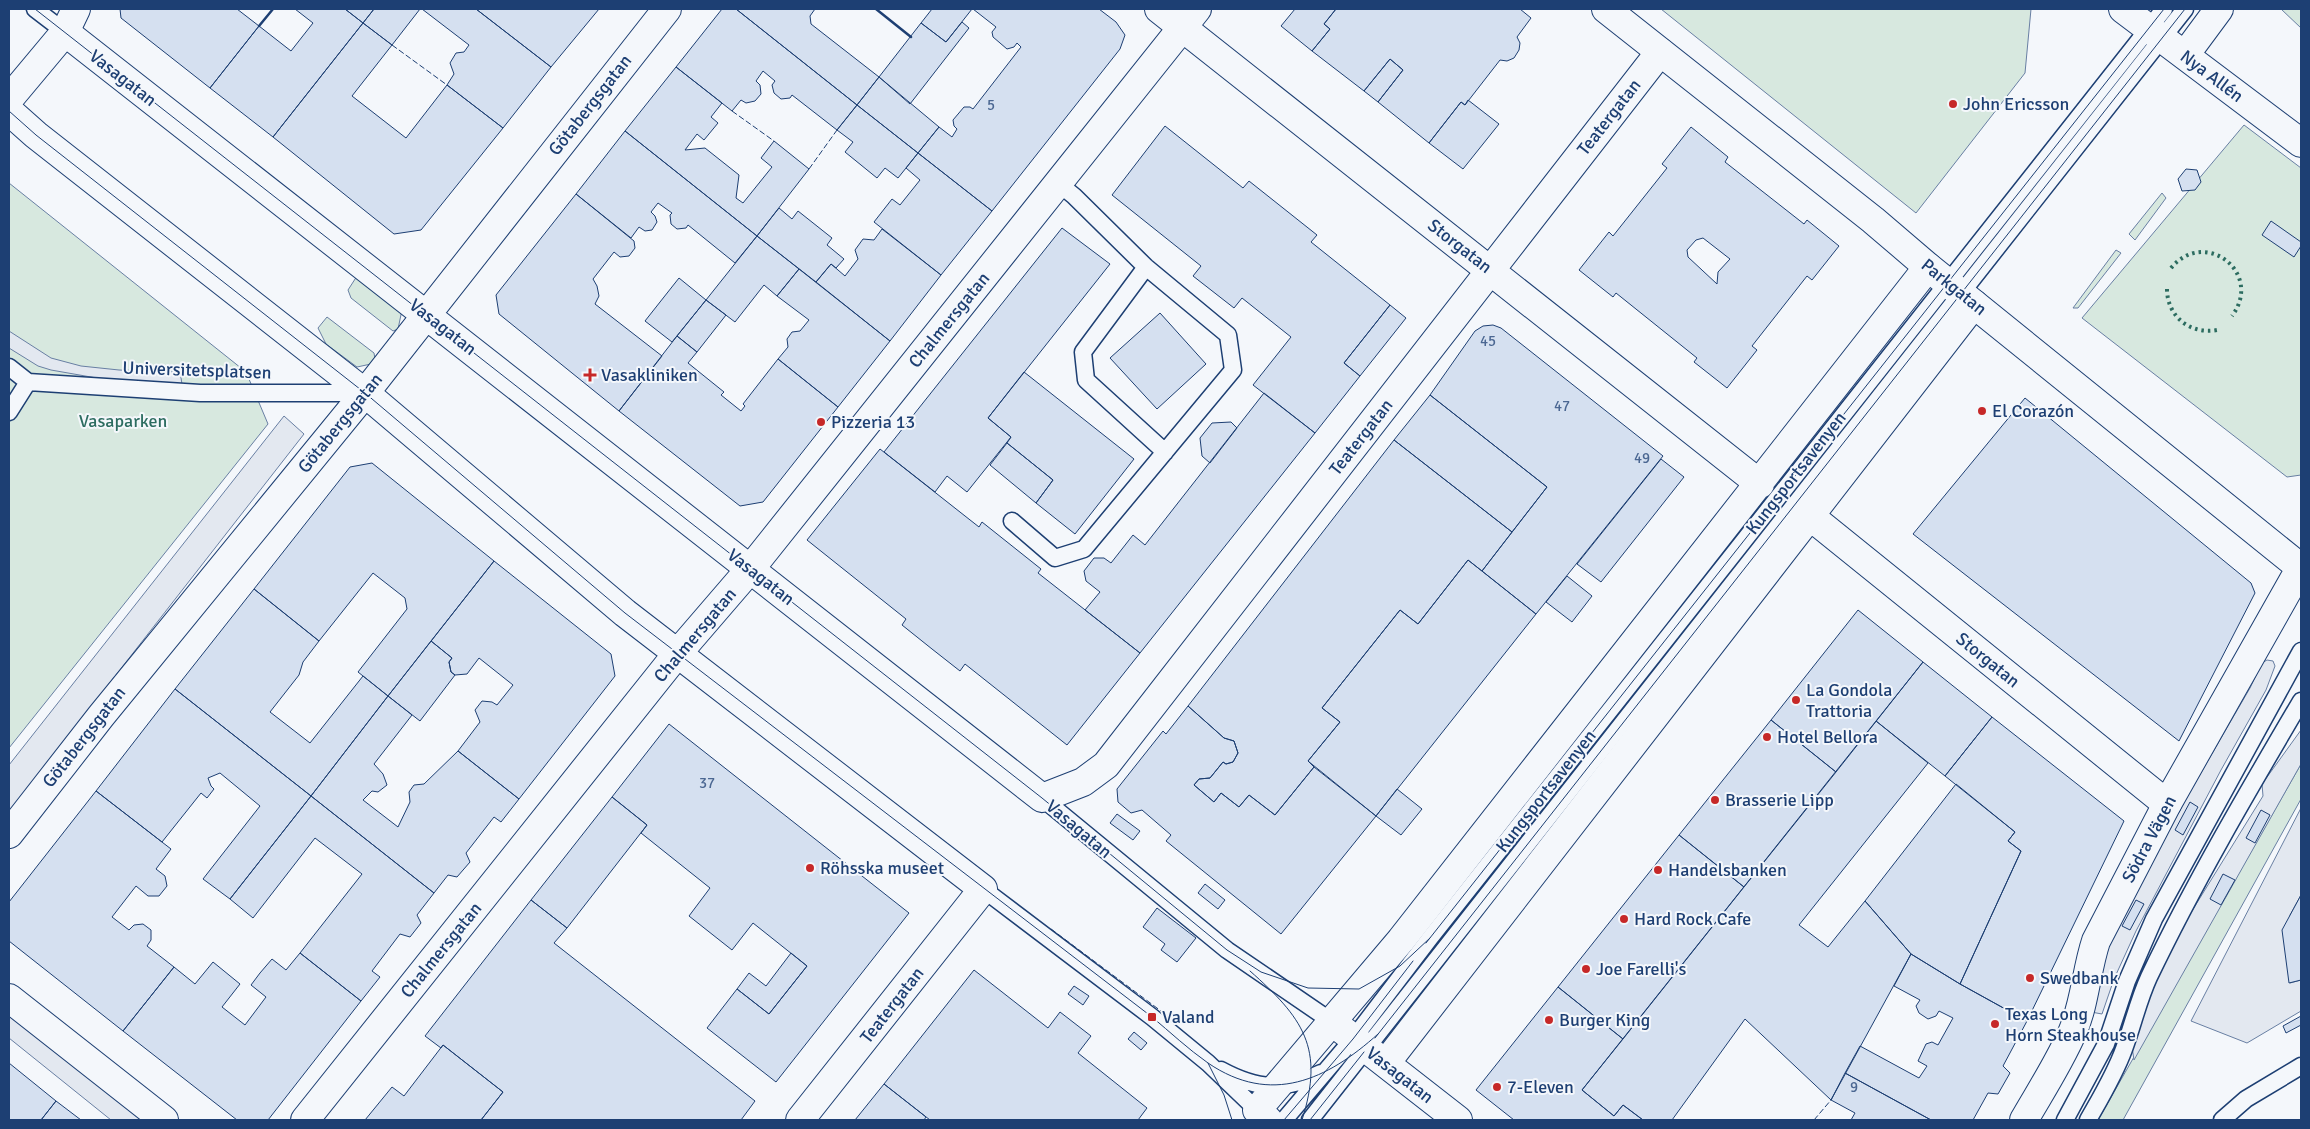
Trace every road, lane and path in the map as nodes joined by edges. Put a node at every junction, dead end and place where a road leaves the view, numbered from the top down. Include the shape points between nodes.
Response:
1 (35, 9) edge
2 (667, 9) edge
3 (1159, 9) edge
4 (1606, 9) edge
5 (2185, 9) edge
6 (2219, 9) edge
7 (2126, 10) edge
8 (1190, 18) edge
9 (71, 20) edge
10 (2158, 25) edge
11 (1660, 52) junction
12 (2185, 55) junction
13 (9, 99) edge
14 (9, 111) edge
15 (2301, 142) edge
16 (1058, 183) junction
17 (1146, 268) junction
18 (1490, 270) junction
19 (1953, 287) junction
20 (426, 313) junction
21 (9, 367) edge
22 (28, 382) junction
23 (365, 392) junction
24 (9, 412) edge
25 (1165, 452) junction
26 (1760, 484) junction
27 (1810, 516) junction
28 (1012, 520) dead end
29 (751, 568) junction
30 (2301, 568) edge
31 (2301, 651) edge
32 (677, 654) junction
33 (2301, 701) edge
34 (1042, 798) junction
35 (2167, 804) junction
36 (9, 834) edge
37 (983, 889) junction
38 (9, 998) edge
39 (1331, 1021) junction
40 (1370, 1046) junction
41 (1208, 1063) junction
42 (2301, 1066) edge
43 (1325, 1072) junction
44 (1277, 1086) junction
45 (1263, 1115) edge
46 (164, 1120) edge
47 (305, 1120) edge
48 (800, 1120) edge
49 (1284, 1120) edge
50 (1310, 1120) edge
51 (1458, 1120) edge
52 (2024, 1120) edge
53 (2065, 1120) edge
54 (2088, 1120) edge
55 (2222, 1120) edge

1 - 9 lane
2 - 20 street, Götabergsgatan
3 - 8 street, Storgatan
4 - 11 street, Parkgatan
5 - 10 lane
6 - 12 street
7 - 10 street, Nya Allén
8 - 16 street, Chalmersgatan
8 - 18 street, Storgatan
9 - 13 street
9 - 20 street, Vasagatan via 350,256
10 - 12 street, Nya Allén
10 - 19 lane
11 - 18 street, Teatergatan
11 - 19 street, Parkgatan
12 - 15 street, Nya Allén
14 - 23 street
16 - 17 lane
16 - 29 street, Chalmersgatan
17 - 25 lane via 1082,352 1086,380
17 - 25 lane via 1228,335 1233,370
18 - 26 street, Storgatan
18 - 34 street, Teatergatan via 1106,765 1083,782
19 - 26 street, Kungsportsavenyen
19 - 27 street, Kungsportsavenyen
19 - 30 street, Parkgatan
19 - 40 lane via 1846,438
19 - 40 lane, Kungsportsavenyen via 1430,938
20 - 23 street, Götabergsgatan
20 - 29 street, Vasagatan
21 - 22 lane
22 - 23 lane, Universitetsplatsen via 200,393
22 - 24 lane
23 - 32 street
23 - 36 street, Götabergsgatan
25 - 28 lane via 1084,549 1055,558
26 - 39 street, Kungsportsavenyen via 1401,940
27 - 35 street, Storgatan
27 - 40 street, Kungsportsavenyen
29 - 32 street, Chalmersgatan
29 - 34 street, Vasagatan
30 - 35 street, Södra Vägen
31 - 53 lane via 2154,919 2127,981 2106,1044
32 - 37 street
32 - 47 street, Chalmersgatan
33 - 54 lane via 2163,947 2140,996 2113,1076
34 - 39 lane, Vasagatan via 1226,950
35 - 52 street, Södra Vägen via 2096,940 2072,1033
37 - 41 lane
37 - 48 street, Teatergatan
38 - 46 street
39 - 40 street, Vasagatan
39 - 44 street, Kungsportsavenyen
40 - 43 lane
40 - 50 lane
40 - 51 street, Vasagatan
41 - 44 lane via 1237,1079 1256,1085
41 - 45 lane
42 - 55 lane via 2246,1099
43 - 44 lane via 1300,1082
43 - 49 lane
44 - 45 street, Kungsportsavenyen

